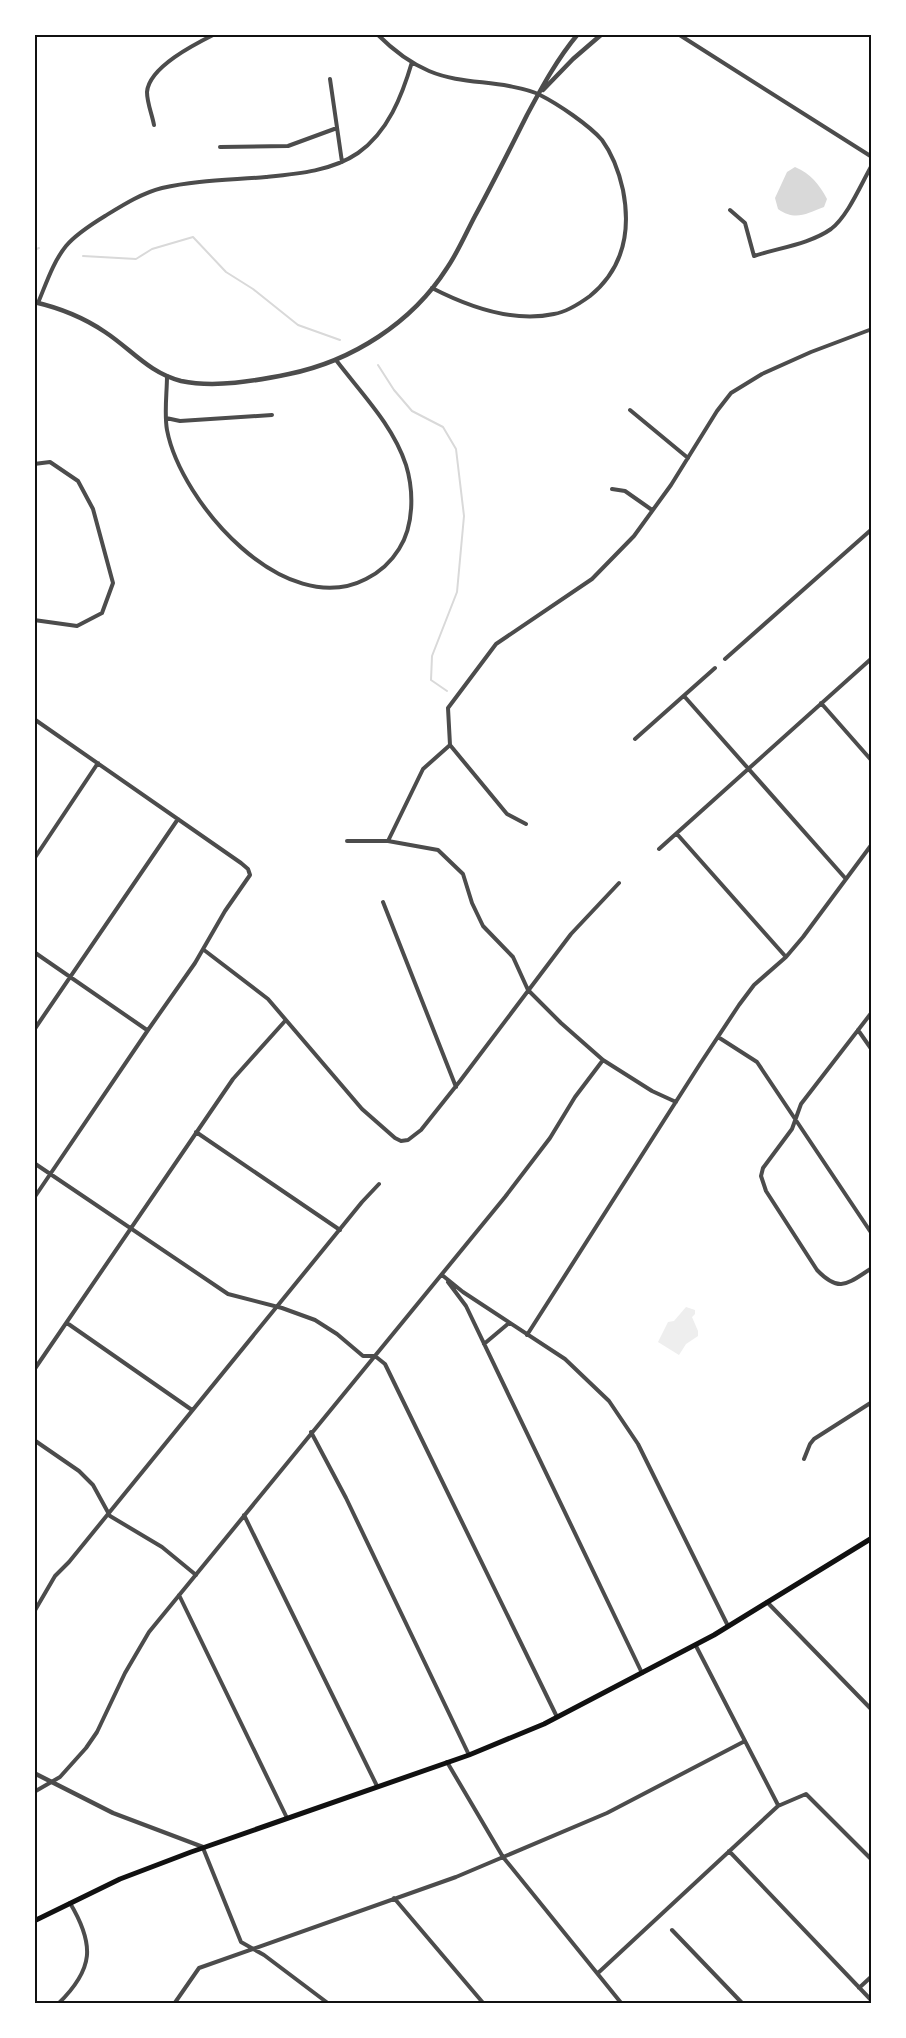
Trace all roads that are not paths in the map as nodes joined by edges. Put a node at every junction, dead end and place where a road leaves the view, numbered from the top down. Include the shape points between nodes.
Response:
1 (215, 34) edge
2 (377, 34) edge
3 (578, 34) edge
4 (602, 34) edge
5 (678, 34) edge
6 (412, 62) junction
7 (330, 79) dead end
8 (538, 94) junction
9 (154, 125) dead end
10 (337, 128) junction
11 (220, 147) dead end
12 (872, 157) edge
13 (342, 162) junction
14 (872, 165) edge
15 (730, 210) dead end
16 (432, 288) junction
17 (36, 303) edge
18 (872, 330) edge
19 (336, 360) junction
20 (167, 376) junction
21 (630, 410) dead end
22 (272, 415) dead end
23 (166, 418) junction
24 (688, 458) junction
25 (34, 464) edge
26 (612, 489) dead end
27 (652, 510) junction
28 (871, 529) edge
29 (34, 620) edge
30 (872, 658) edge
31 (725, 659) dead end
32 (715, 668) dead end
33 (684, 696) junction
34 (821, 703) junction
35 (34, 719) edge
36 (635, 739) dead end
37 (450, 745) junction
38 (872, 761) edge
39 (98, 763) junction
40 (749, 768) junction
41 (178, 819) junction
42 (526, 824) dead end
43 (677, 834) junction
44 (347, 841) dead end
45 (388, 841) junction
46 (872, 844) edge
47 (659, 849) dead end
48 (34, 859) edge
49 (846, 879) junction
50 (619, 883) dead end
51 (383, 902) dead end
52 (204, 950) junction
53 (34, 952) edge
54 (786, 957) junction
55 (70, 977) junction
56 (528, 990) junction
57 (872, 1012) edge
58 (285, 1021) junction
59 (34, 1030) edge
60 (147, 1030) junction
61 (858, 1030) junction
62 (718, 1036) junction
63 (872, 1050) edge
64 (603, 1059) junction
65 (456, 1087) junction
66 (676, 1102) junction
67 (796, 1118) junction
68 (196, 1132) junction
69 (34, 1163) edge
70 (51, 1174) junction
71 (379, 1184) dead end
72 (34, 1198) edge
73 (130, 1228) junction
74 (340, 1230) junction
75 (872, 1234) edge
76 (872, 1268) edge
77 (442, 1275) junction
78 (278, 1307) junction
79 (67, 1323) junction
80 (509, 1323) junction
81 (527, 1335) junction
82 (484, 1344) junction
83 (375, 1356) junction
84 (34, 1370) edge
85 (872, 1402) edge
86 (192, 1410) junction
87 (311, 1432) junction
88 (34, 1440) edge
89 (804, 1458) dead end
90 (108, 1513) junction
91 (244, 1515) junction
92 (872, 1538) edge
93 (196, 1575) junction
94 (179, 1595) junction
95 (767, 1602) junction
96 (34, 1612) edge
97 (728, 1627) junction
98 (696, 1646) junction
99 (643, 1673) junction
100 (872, 1710) edge
101 (557, 1717) junction
102 (745, 1741) junction
103 (469, 1755) junction
104 (447, 1762) junction
105 (34, 1773) edge
106 (52, 1783) junction
107 (377, 1786) junction
108 (34, 1792) edge
109 (778, 1805) junction
110 (287, 1818) junction
111 (203, 1847) junction
112 (729, 1851) junction
113 (502, 1857) junction
114 (872, 1860) edge
115 (394, 1898) junction
116 (70, 1904) junction
117 (34, 1921) edge
118 (672, 1930) dead end
119 (252, 1949) junction
120 (598, 1973) junction
121 (872, 1976) edge
122 (859, 1988) junction
123 (872, 2001) edge
124 (58, 2004) edge
125 (174, 2004) edge
126 (329, 2004) edge
127 (484, 2004) edge
128 (622, 2004) edge
129 (743, 2004) edge

1 - 9 street via 172,59 149,84
2 - 6 street
3 - 8 street
4 - 8 street
5 - 12 street
6 - 8 street via 457,80
6 - 13 street via 396,107 383,128 363,149
7 - 10 street
8 - 16 street via 455,255
8 - 16 street via 600,138 615,162 627,224 624,247 616,264 607,279 583,302 551,315 505,314 467,304
10 - 11 street via 288,146
10 - 13 street
13 - 17 street via 296,174 190,183 150,192 97,221 65,247
14 - 15 street via 839,220 809,239 754,256 745,223
16 - 19 street via 389,329
17 - 20 street via 92,324
18 - 24 street via 811,352 730,393
19 - 20 street via 258,380 196,383
19 - 23 street via 395,439 410,488 410,524 401,546 380,570 357,584 330,588 300,583 272,570 246,551 211,516 187,480 172,450
20 - 23 street
21 - 24 street
22 - 23 street via 180,421
24 - 27 street
25 - 29 street via 50,462 78,481 93,509 113,583 102,613 77,626
26 - 27 street via 626,491
27 - 37 street via 634,536 592,579 496,644 448,708
28 - 31 street
30 - 34 street
32 - 33 street
33 - 36 street
33 - 40 street
34 - 38 street
34 - 40 street
35 - 39 street
37 - 42 street via 507,814
37 - 45 street via 423,769
39 - 41 street
39 - 48 street
40 - 43 street
40 - 49 street
41 - 52 street via 241,863 250,874
41 - 55 street
43 - 47 street
43 - 54 street
44 - 45 street
45 - 56 street via 438,850 463,874 483,926 513,957
46 - 49 street
49 - 54 street
50 - 56 street via 571,934
51 - 65 street
52 - 58 street via 262,993
52 - 60 street
53 - 55 street
54 - 62 street via 754,985
55 - 59 street
55 - 60 street
56 - 64 street
56 - 65 street
57 - 61 street
58 - 65 street via 362,1109 395,1138 408,1140 421,1130
58 - 68 street via 240,1070
60 - 70 street
61 - 63 street
61 - 67 street via 801,1104
62 - 66 street
62 - 67 street via 758,1062
64 - 66 street
64 - 77 street via 528,1167
66 - 81 street
67 - 75 street
67 - 76 street via 763,1168 761,1176 766,1191 817,1270 832,1284 843,1284
68 - 73 street
68 - 74 street
69 - 70 street
70 - 72 street
70 - 73 street
71 - 74 street
73 - 78 street via 228,1294
73 - 79 street
74 - 78 street
77 - 80 street
77 - 82 street via 466,1306
77 - 83 street
78 - 83 street via 315,1320 363,1356
78 - 86 street
79 - 84 street
79 - 86 street
80 - 81 street
80 - 82 street
81 - 97 street via 565,1359 619,1413 641,1449
82 - 99 street
83 - 87 street
83 - 101 street via 385,1364
85 - 89 street via 814,1439
86 - 90 street
87 - 91 street
87 - 103 street
88 - 90 street via 86,1478
90 - 93 street via 162,1547
90 - 96 street via 55,1576
91 - 93 street
91 - 107 street
92 - 95 main road
93 - 94 street
94 - 106 street via 141,1644 86,1749
94 - 110 street
95 - 97 main road
95 - 100 street
97 - 98 main road
98 - 99 main road
98 - 102 street
99 - 101 main road
101 - 103 main road
102 - 109 street
102 - 113 street via 607,1813
103 - 104 main road
104 - 107 main road
104 - 113 street
105 - 106 street
106 - 108 street
106 - 111 street via 114,1813
107 - 110 main road
109 - 112 street
109 - 114 street via 806,1794
110 - 111 main road
111 - 116 main road via 120,1879
111 - 119 street via 241,1942
112 - 120 street
112 - 122 street
113 - 115 street
113 - 120 street
115 - 119 street
115 - 127 street
116 - 117 main road
116 - 124 street via 84,1932 88,1953 83,1971
118 - 129 street
119 - 125 street via 199,1968
119 - 126 street
120 - 128 street
121 - 122 street
122 - 123 street

